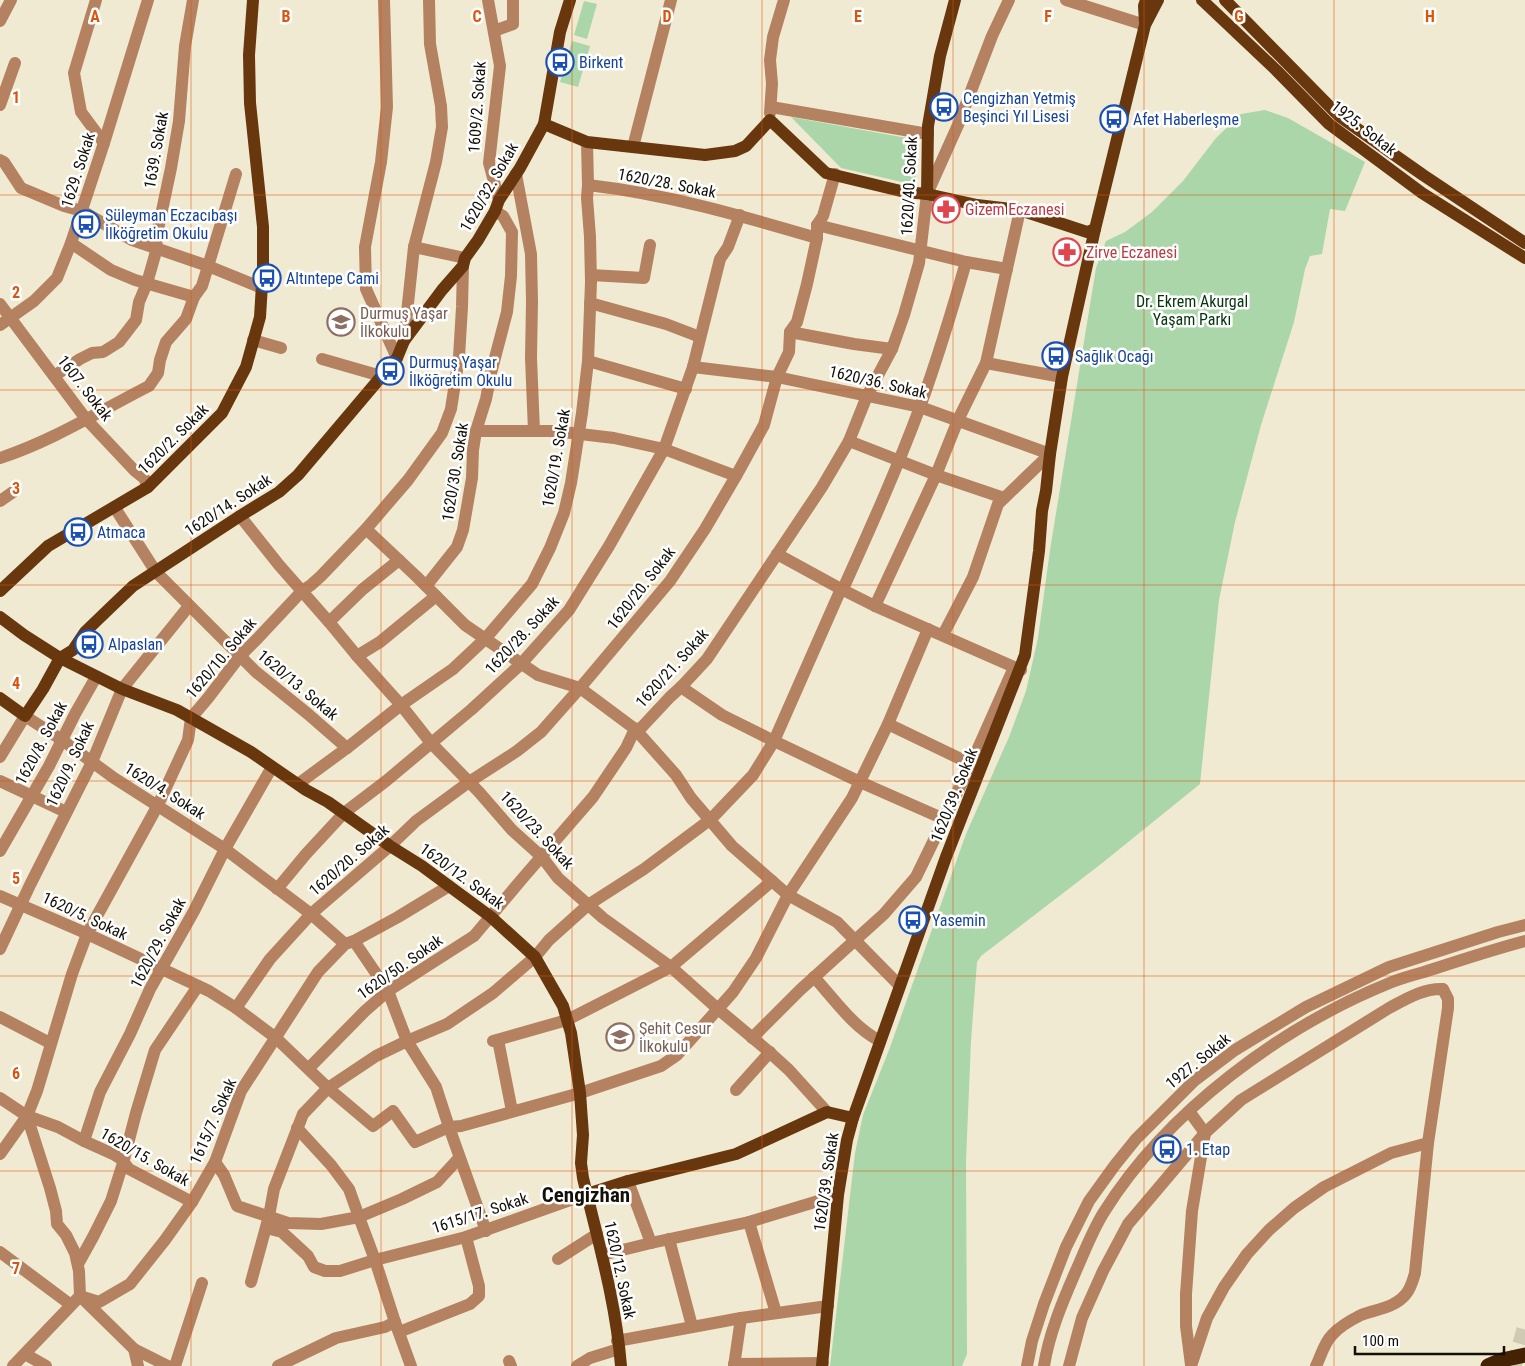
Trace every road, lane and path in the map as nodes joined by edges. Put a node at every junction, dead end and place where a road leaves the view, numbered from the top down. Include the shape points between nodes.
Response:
1 (11, 0) edge
2 (96, 0) edge
3 (148, 0) edge
4 (193, 0) edge
5 (253, 0) edge
6 (384, 0) edge
7 (429, 0) edge
8 (488, 0) edge
9 (513, 0) edge
10 (570, 0) edge
11 (671, 0) edge
12 (784, 0) edge
13 (955, 0) edge
14 (1009, 0) edge
15 (1066, 0) edge
16 (1146, 0) edge
17 (1158, 0) edge
18 (1202, 0) edge
19 (1225, 0) edge
20 (0, 21) edge
21 (1145, 25) junction
22 (494, 31) junction
23 (15, 63) dead end
24 (0, 105) edge
25 (771, 106) junction
26 (770, 120) junction
27 (544, 124) junction
28 (928, 134) junction
29 (587, 142) junction
30 (104, 143) junction
31 (632, 147) junction
32 (0, 160) edge
33 (236, 174) dead end
34 (516, 174) junction
35 (835, 174) junction
36 (588, 186) junction
37 (927, 194) junction
38 (497, 205) junction
39 (1020, 210) junction
40 (82, 211) junction
41 (740, 215) junction
42 (817, 225) junction
43 (1095, 229) junction
44 (817, 238) junction
45 (71, 243) junction
46 (1525, 243) edge
47 (650, 245) dead end
48 (157, 248) junction
49 (414, 248) junction
50 (920, 251) junction
51 (1525, 258) edge
52 (464, 262) junction
53 (966, 262) junction
54 (208, 266) junction
55 (1007, 269) junction
56 (591, 275) junction
57 (147, 284) junction
58 (262, 288) junction
59 (194, 297) junction
60 (590, 303) junction
61 (0, 304) edge
62 (11, 317) junction
63 (0, 325) edge
64 (790, 332) junction
65 (700, 336) junction
66 (254, 340) junction
67 (404, 341) junction
68 (281, 348) dead end
69 (892, 349) junction
70 (397, 358) junction
71 (322, 359) dead end
72 (588, 361) junction
73 (986, 363) junction
74 (693, 367) junction
75 (54, 376) junction
76 (381, 376) junction
77 (1062, 376) junction
78 (777, 377) junction
79 (686, 389) junction
80 (867, 396) junction
81 (920, 407) junction
82 (86, 419) junction
83 (958, 420) junction
84 (476, 430) junction
85 (534, 431) junction
86 (578, 434) junction
87 (849, 440) junction
88 (664, 448) junction
89 (1050, 454) junction
90 (0, 458) edge
91 (899, 460) junction
92 (936, 475) junction
93 (736, 476) junction
94 (148, 487) junction
95 (13, 492) dead end
96 (1004, 498) junction
97 (0, 501) edge
98 (115, 508) junction
99 (240, 516) junction
100 (366, 529) junction
101 (777, 554) junction
102 (399, 560) junction
103 (156, 572) junction
104 (426, 586) junction
105 (842, 589) junction
106 (0, 590) edge
107 (302, 591) junction
108 (436, 596) junction
109 (189, 606) junction
110 (875, 606) junction
111 (0, 617) edge
112 (329, 622) junction
113 (928, 629) junction
114 (943, 635) junction
115 (485, 640) junction
116 (240, 656) junction
117 (357, 656) junction
118 (60, 658) junction
119 (521, 664) junction
120 (1018, 669) junction
121 (96, 677) junction
122 (682, 687) junction
123 (580, 688) junction
124 (122, 689) junction
125 (0, 698) edge
126 (401, 705) junction
127 (25, 716) junction
128 (191, 718) junction
129 (888, 724) junction
130 (635, 729) junction
131 (62, 740) junction
132 (774, 741) junction
133 (431, 742) junction
134 (347, 748) junction
135 (0, 757) edge
136 (92, 762) junction
137 (972, 764) junction
138 (272, 767) junction
139 (0, 781) edge
140 (469, 782) junction
141 (860, 782) junction
142 (298, 784) junction
143 (32, 796) junction
144 (158, 805) junction
145 (66, 812) junction
146 (344, 812) junction
147 (710, 819) junction
148 (944, 819) junction
149 (390, 846) junction
150 (225, 849) junction
151 (0, 851) edge
152 (542, 857) junction
153 (772, 881) junction
154 (449, 886) junction
155 (277, 889) junction
156 (788, 895) junction
157 (0, 896) edge
158 (20, 904) junction
159 (588, 905) junction
160 (311, 914) junction
161 (491, 917) junction
162 (1525, 925) edge
163 (87, 934) junction
164 (855, 940) junction
165 (1525, 941) edge
166 (349, 942) junction
167 (0, 949) edge
168 (535, 957) junction
169 (671, 967) junction
170 (161, 969) junction
171 (814, 976) junction
172 (198, 986) junction
173 (900, 986) junction
174 (388, 991) junction
175 (236, 1008) junction
176 (718, 1009) junction
177 (0, 1017) edge
178 (567, 1020) junction
179 (276, 1038) junction
180 (752, 1038) junction
181 (880, 1040) junction
182 (407, 1041) junction
183 (50, 1043) junction
184 (770, 1052) junction
185 (309, 1068) junction
186 (328, 1088) junction
187 (736, 1090) dead end
188 (580, 1093) junction
189 (0, 1098) edge
190 (512, 1111) junction
191 (1189, 1111) junction
192 (827, 1112) junction
193 (27, 1116) junction
194 (853, 1118) junction
195 (449, 1127) junction
196 (297, 1128) junction
197 (1205, 1133) junction
198 (84, 1141) junction
199 (1428, 1143) junction
200 (0, 1154) edge
201 (459, 1158) junction
202 (215, 1162) junction
203 (123, 1164) junction
204 (628, 1181) junction
205 (587, 1194) junction
206 (838, 1195) junction
207 (192, 1202) junction
208 (359, 1217) junction
209 (268, 1222) junction
210 (749, 1222) junction
211 (486, 1231) junction
212 (597, 1234) junction
213 (466, 1237) junction
214 (669, 1239) junction
215 (651, 1242) junction
216 (0, 1252) edge
217 (602, 1255) junction
218 (558, 1259) dead end
219 (375, 1260) junction
220 (78, 1264) junction
221 (251, 1282) dead end
222 (202, 1283) dead end
223 (75, 1300) junction
224 (828, 1306) junction
225 (776, 1313) junction
226 (741, 1318) junction
227 (692, 1326) junction
228 (397, 1327) junction
229 (618, 1345) junction
230 (134, 1349) junction
231 (25, 1354) junction
232 (1525, 1355) edge
233 (734, 1365) edge
234 (822, 1365) edge
235 (13, 1366) edge
236 (46, 1366) edge
237 (138, 1366) edge
238 (168, 1366) edge
239 (175, 1366) edge
240 (278, 1366) edge
241 (411, 1366) edge
242 (577, 1366) edge
243 (621, 1366) edge
244 (1027, 1366) edge
245 (1044, 1366) edge
246 (1069, 1366) edge
247 (1191, 1366) edge
248 (1316, 1366) edge
249 (1488, 1366) edge

1 - 20 street
2 - 30 street via 74,74 81,112
3 - 30 street, 1629. Sokak
4 - 48 street, 1639. Sokak via 178,121
5 - 58 main road, 1620/2. Sokak via 250,103 263,227
6 - 70 street via 387,108 366,247 366,288
7 - 49 street via 430,44 442,127
8 - 22 street, 1609/2. Sokak
9 - 22 street via 513,24
10 - 27 main road, 1620/32. Sokak via 560,32
11 - 31 street
12 - 25 street via 770,60
13 - 28 main road, 1620/40. Sokak via 940,56
14 - 37 street
15 - 21 street
16 - 21 main road
17 - 21 main road
18 - 51 main road, 1925. Sokak via 1329,124 1422,193
19 - 46 main road, 1925. Sokak via 1339,116
21 - 43 main road, 1620/39. Sokak
22 - 38 street, 1609/2. Sokak via 500,66 489,163
23 - 24 street
25 - 26 street
25 - 28 street
26 - 31 main road via 746,146 735,151 705,155
26 - 35 main road via 826,173
27 - 29 main road
27 - 34 main road, 1620/32. Sokak
28 - 37 main road, 1620/40. Sokak
29 - 31 main road
29 - 36 street, 1620/19. Sokak
30 - 40 street, 1629. Sokak
32 - 40 street via 22,188
33 - 54 street
34 - 38 main road, 1620/32. Sokak
34 - 85 street via 532,254
35 - 37 main road via 905,192
35 - 42 street, 1620/20. Sokak via 824,216
36 - 41 street, 1620/28. Sokak via 661,196
36 - 56 street, 1620/19. Sokak
37 - 39 main road
37 - 50 street, 1620/40. Sokak
38 - 52 main road, 1620/32. Sokak
38 - 84 street, 1620/30. Sokak via 512,232 511,276 507,312
39 - 43 main road via 1087,232
39 - 55 street
40 - 45 street, 1629. Sokak
40 - 48 street via 132,240
41 - 44 street, 1620/28. Sokak
41 - 65 street, 1620/28. Sokak via 720,259
42 - 44 street, 1620/20. Sokak
42 - 50 street
43 - 77 main road, 1620/39. Sokak
44 - 64 street, 1620/20. Sokak via 797,322
45 - 57 street via 111,270
45 - 62 street, 1629. Sokak via 58,278
47 - 56 street via 644,278
48 - 54 street
48 - 57 street, 1639. Sokak
49 - 52 street
49 - 67 street
50 - 53 street
50 - 69 street, 1620/40. Sokak
52 - 67 main road, 1620/14. Sokak
52 - 100 street, 1620/10. Sokak via 459,358 451,409 442,433 423,460
53 - 55 street
53 - 81 street
54 - 58 street
54 - 59 street via 202,286
55 - 73 street
56 - 60 street, 1620/19. Sokak
57 - 59 street
57 - 75 street, 1639. Sokak via 136,320 119,342 103,352 80,359
58 - 66 main road, 1620/2. Sokak
59 - 82 street via 186,319 166,342 158,373 149,386
60 - 65 street
60 - 72 street, 1620/19. Sokak
61 - 62 street, 1607. Sokak
62 - 63 street, 1629. Sokak
62 - 75 street, 1607. Sokak
64 - 69 street
64 - 78 street, 1620/20. Sokak via 789,352
65 - 74 street, 1620/28. Sokak
66 - 68 street
66 - 94 main road, 1620/2. Sokak via 246,367 222,413
67 - 70 main road, 1620/14. Sokak
69 - 80 street, 1620/40. Sokak
70 - 76 main road, 1620/14. Sokak
71 - 76 street
72 - 79 street
72 - 86 street, 1620/19. Sokak
73 - 77 street
73 - 83 street
74 - 78 street, 1620/36. Sokak
74 - 79 street, 1620/28. Sokak
75 - 82 street, 1607. Sokak
76 - 99 main road, 1620/14. Sokak via 298,475 279,492
77 - 89 main road, 1620/39. Sokak
78 - 80 street, 1620/36. Sokak
78 - 93 street, 1620/20. Sokak via 764,425
79 - 88 street, 1620/28. Sokak
80 - 81 street, 1620/36. Sokak
80 - 87 street, 1620/21. Sokak
81 - 83 street, 1620/36. Sokak
81 - 91 street
82 - 90 street via 21,452
82 - 94 street, 1607. Sokak via 144,478
83 - 89 street, 1620/36. Sokak
83 - 92 street
84 - 85 street
84 - 104 street, 1620/30. Sokak via 463,530 457,547
85 - 86 street
86 - 88 street
86 - 115 street, 1620/19. Sokak via 564,513 550,548 532,584
87 - 91 street
87 - 101 street, 1620/21. Sokak
88 - 93 street
88 - 119 street, 1620/28. Sokak via 569,610
89 - 96 street
89 - 120 main road, 1620/39. Sokak via 1027,646
91 - 92 street
91 - 105 street
92 - 96 street
92 - 110 street
93 - 123 street, 1620/20. Sokak via 670,581
94 - 98 main road, 1620/2. Sokak
95 - 97 street
96 - 114 street via 998,504 973,577
98 - 103 street, 1620/13. Sokak
98 - 106 main road, 1620/2. Sokak via 48,546
99 - 103 main road, 1620/14. Sokak
99 - 107 street, 1620/23. Sokak
100 - 102 street
100 - 107 street, 1620/10. Sokak
101 - 105 street
101 - 122 street, 1620/21. Sokak via 712,652
102 - 104 street
102 - 112 street
103 - 109 street, 1620/13. Sokak
103 - 118 main road, 1620/14. Sokak via 133,586 85,632 73,650
104 - 108 street
105 - 110 street
105 - 132 street
107 - 112 street, 1620/23. Sokak
107 - 116 street, 1620/10. Sokak
108 - 115 street
108 - 117 street via 380,642
109 - 116 street, 1620/13. Sokak
109 - 124 street, 1620/9. Sokak
110 - 113 street
111 - 118 main road, 1620/12. Sokak
112 - 117 street, 1620/23. Sokak
113 - 114 street
113 - 129 street
114 - 120 street
115 - 119 street
115 - 126 street, 1620/19. Sokak via 453,669
116 - 128 street, 1620/10. Sokak
116 - 134 street, 1620/13. Sokak
117 - 126 street, 1620/23. Sokak
118 - 121 main road, 1620/12. Sokak
118 - 127 main road, 1620/14. Sokak
119 - 123 street via 538,675
119 - 133 street, 1620/28. Sokak via 472,710
120 - 137 street
120 - 173 main road, 1620/39. Sokak
121 - 124 main road, 1620/12. Sokak
121 - 131 street, 1620/8. Sokak
122 - 130 street, 1620/21. Sokak via 641,728
122 - 132 street via 722,715
123 - 130 street
123 - 140 street, 1620/20. Sokak via 541,732
124 - 128 main road, 1620/12. Sokak
124 - 136 street, 1620/9. Sokak
125 - 127 main road, 1620/4. Sokak
126 - 133 street, 1620/23. Sokak
126 - 134 street, 1620/19. Sokak
127 - 131 street, 1620/4. Sokak
127 - 135 street, 1620/14. Sokak
128 - 138 main road, 1620/12. Sokak
128 - 144 street, 1620/10. Sokak via 188,740
129 - 137 street
129 - 141 street
130 - 147 street
130 - 152 street, 1620/21. Sokak via 593,797
131 - 136 street, 1620/4. Sokak
131 - 143 street, 1620/8. Sokak
132 - 141 street
132 - 147 street via 753,775
133 - 140 street, 1620/23. Sokak
133 - 146 street, 1620/28. Sokak
134 - 142 street, 1620/19. Sokak
136 - 144 street, 1620/4. Sokak
136 - 145 street, 1620/9. Sokak
137 - 148 street
138 - 142 main road, 1620/12. Sokak
138 - 150 street, 1620/29. Sokak
139 - 143 street
140 - 149 street, 1620/20. Sokak via 416,821
140 - 152 street, 1620/23. Sokak via 512,830
141 - 148 street
141 - 156 street
142 - 146 main road, 1620/12. Sokak
143 - 145 street
143 - 151 street, 1620/8. Sokak
144 - 150 street, 1620/4. Sokak
144 - 163 street, 1620/10. Sokak
145 - 158 street, 1620/9. Sokak
146 - 149 main road, 1620/12. Sokak
146 - 155 street, 1620/28. Sokak
147 - 153 street via 732,846
147 - 159 street via 644,869
148 - 164 street via 916,877 884,914
149 - 154 main road, 1620/12. Sokak
149 - 160 street, 1620/20. Sokak
150 - 155 street, 1620/4. Sokak
150 - 170 street, 1620/29. Sokak
152 - 159 street, 1620/23. Sokak via 558,878
152 - 161 street, 1620/21. Sokak
153 - 156 street
153 - 169 street
154 - 161 main road, 1620/12. Sokak
154 - 166 street, 1615/7. Sokak
155 - 160 street, 1620/4. Sokak
156 - 164 street via 837,922
156 - 176 street via 756,958
157 - 158 street, 1620/5. Sokak
158 - 163 street, 1620/5. Sokak
158 - 167 street, 1620/9. Sokak
159 - 168 street
159 - 169 street, 1620/23. Sokak
160 - 166 street, 1620/4. Sokak
160 - 175 street, 1620/20. Sokak via 270,959
161 - 168 main road, 1620/12. Sokak
161 - 174 street, 1620/50. Sokak via 474,936
162 - 244 street, 1927. Sokak via 1389,967 1306,1008 1235,1050 1194,1081 1136,1139 1089,1201 1066,1247 1044,1304
163 - 170 street, 1620/5. Sokak
163 - 183 street, 1620/10. Sokak
164 - 171 street
164 - 173 street
165 - 191 street, 1927. Sokak via 1392,982 1340,1006 1286,1036 1215,1087
166 - 174 street, 1620/4. Sokak
166 - 179 street, 1615/7. Sokak via 318,972
168 - 178 main road, 1620/12. Sokak via 563,1006
168 - 182 street via 493,994 447,1024
169 - 176 street, 1620/23. Sokak
169 - 178 street
170 - 172 street, 1620/5. Sokak
170 - 198 street, 1620/29. Sokak via 100,1092
171 - 180 street
171 - 181 street via 858,1026
172 - 175 street, 1620/5. Sokak
172 - 203 street via 155,1050
173 - 181 main road, 1620/39. Sokak
174 - 182 street, 1620/4. Sokak
174 - 185 street, 1620/50. Sokak
175 - 179 street, 1620/5. Sokak
176 - 180 street, 1620/23. Sokak
176 - 188 street via 661,1066
177 - 183 street
178 - 188 main road, 1620/12. Sokak
178 - 190 street via 496,1041
179 - 185 street, 1620/5. Sokak
179 - 202 street, 1615/7. Sokak via 241,1091
180 - 184 street, 1620/23. Sokak
181 - 194 main road, 1620/39. Sokak
182 - 186 street via 376,1056
182 - 195 street, 1620/4. Sokak via 436,1087
183 - 193 street, 1620/10. Sokak
184 - 187 street
184 - 192 street, 1620/23. Sokak
185 - 186 street, 1620/5. Sokak
186 - 195 street, 1620/5. Sokak via 373,1126 393,1111 415,1142
186 - 196 street via 303,1114
188 - 190 street
188 - 205 main road, 1620/12. Sokak via 581,1163
189 - 193 street, 1620/15. Sokak
190 - 195 street
191 - 197 street
191 - 245 street, 1927. Sokak via 1156,1143 1104,1213 1065,1296
192 - 194 main road
192 - 204 main road, 1615/17. Sokak via 736,1154
193 - 198 street, 1620/15. Sokak
193 - 200 street, 1620/10. Sokak
193 - 220 street via 50,1188 57,1224
194 - 206 main road, 1620/39. Sokak
195 - 201 street, 1620/4. Sokak
196 - 208 street via 349,1189
196 - 209 street via 274,1189
197 - 199 street via 1241,1100 1389,1008 1433,988 1444,989 1448,1008
197 - 246 street via 1128,1224 1082,1318
197 - 247 street via 1192,1211 1186,1294
198 - 203 street, 1620/15. Sokak via 113,1154
199 - 247 street via 1391,1153 1324,1187 1269,1230 1247,1254 1206,1318
199 - 248 street via 1415,1273 1409,1289 1405,1296 1390,1306 1361,1315 1331,1335
201 - 208 street via 437,1182
201 - 211 street, 1620/4. Sokak
202 - 207 street, 1615/7. Sokak
202 - 209 street via 237,1206
203 - 207 street, 1620/15. Sokak
203 - 220 street via 111,1200
204 - 205 main road, 1615/17. Sokak
204 - 215 street
205 - 211 street, 1615/17. Sokak
205 - 212 main road, 1620/12. Sokak
206 - 210 street
206 - 224 main road, 1620/39. Sokak
207 - 223 street, 1615/7. Sokak via 130,1284 99,1302
208 - 209 street via 321,1224
208 - 219 street
209 - 219 street, 1615/17. Sokak via 308,1256 314,1267 325,1271 340,1271
209 - 221 street
210 - 214 street
210 - 225 street
211 - 213 street, 1615/17. Sokak
212 - 217 main road, 1620/12. Sokak
212 - 218 street
213 - 219 street, 1615/17. Sokak
213 - 228 street via 479,1296 470,1304
214 - 215 street
214 - 227 street
215 - 217 street
216 - 223 street
217 - 229 main road, 1620/12. Sokak
219 - 228 street
220 - 223 street
222 - 239 street
223 - 230 street
223 - 231 street
224 - 225 street
224 - 234 main road, 1620/39. Sokak
225 - 226 street
226 - 227 street
226 - 233 street
227 - 229 street
228 - 240 street via 336,1338
228 - 241 street
229 - 242 street
229 - 243 main road, 1620/12. Sokak
230 - 237 street
230 - 238 street
231 - 235 street
231 - 236 street
232 - 249 highway
233 - 234 street

